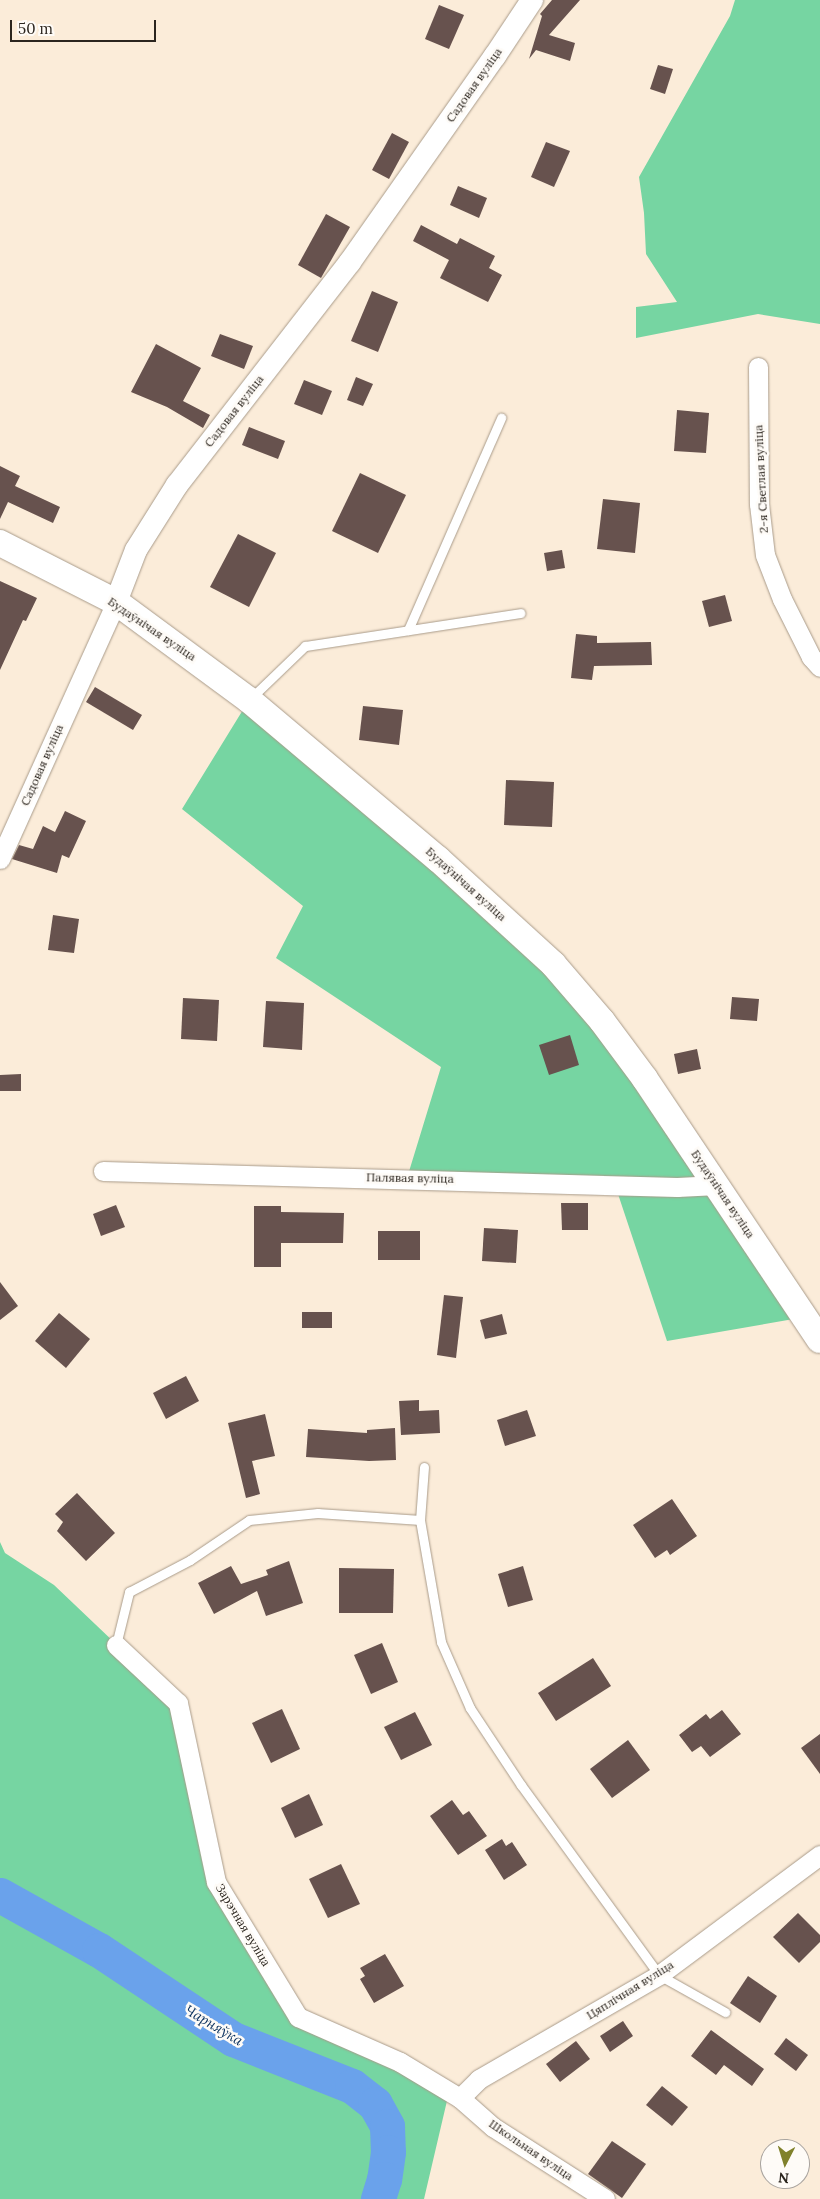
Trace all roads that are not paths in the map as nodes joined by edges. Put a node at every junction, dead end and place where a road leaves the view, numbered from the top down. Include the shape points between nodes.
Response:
1 (532, 0) edge
2 (758, 367) dead end
3 (501, 418) dead end
4 (0, 543) edge
5 (116, 602) junction
6 (520, 613) dead end
7 (408, 630) junction
8 (820, 667) edge
9 (249, 700) junction
10 (0, 859) edge
11 (103, 1171) dead end
12 (716, 1185) junction
13 (820, 1340) edge
14 (424, 1467) dead end
15 (420, 1520) junction
16 (116, 1645) joint
17 (820, 1855) edge
18 (659, 1975) junction
19 (725, 2012) dead end
20 (460, 2098) junction
21 (605, 2199) edge

1 - 5 street, Садовая вуліца via 350,262 177,485 136,550
2 - 8 street, 2-я Светлая вуліца via 759,504 765,555 782,599 811,657
3 - 7 lane
4 - 5 main road, Будаўнічая вуліца
5 - 9 main road, Будаўнічая вуліца
5 - 10 street, Садовая вуліца
6 - 7 lane
7 - 9 lane via 305,646
9 - 12 main road, Будаўнічая вуліца via 438,859 553,964 646,1079
11 - 12 street, Палявая вуліца via 677,1187
12 - 13 main road, Будаўнічая вуліца
14 - 15 lane
15 - 16 lane via 318,1513 249,1520 190,1560 129,1592
15 - 18 lane via 441,1642 470,1708 521,1785
16 - 20 street, Зарэчная вуліца via 178,1703 216,1882 298,2018 400,2062
17 - 18 street, Цяплічная вуліца
18 - 19 lane
18 - 20 street, Цяплічная вуліца via 479,2079
20 - 21 street, Школьная вуліца via 493,2126

